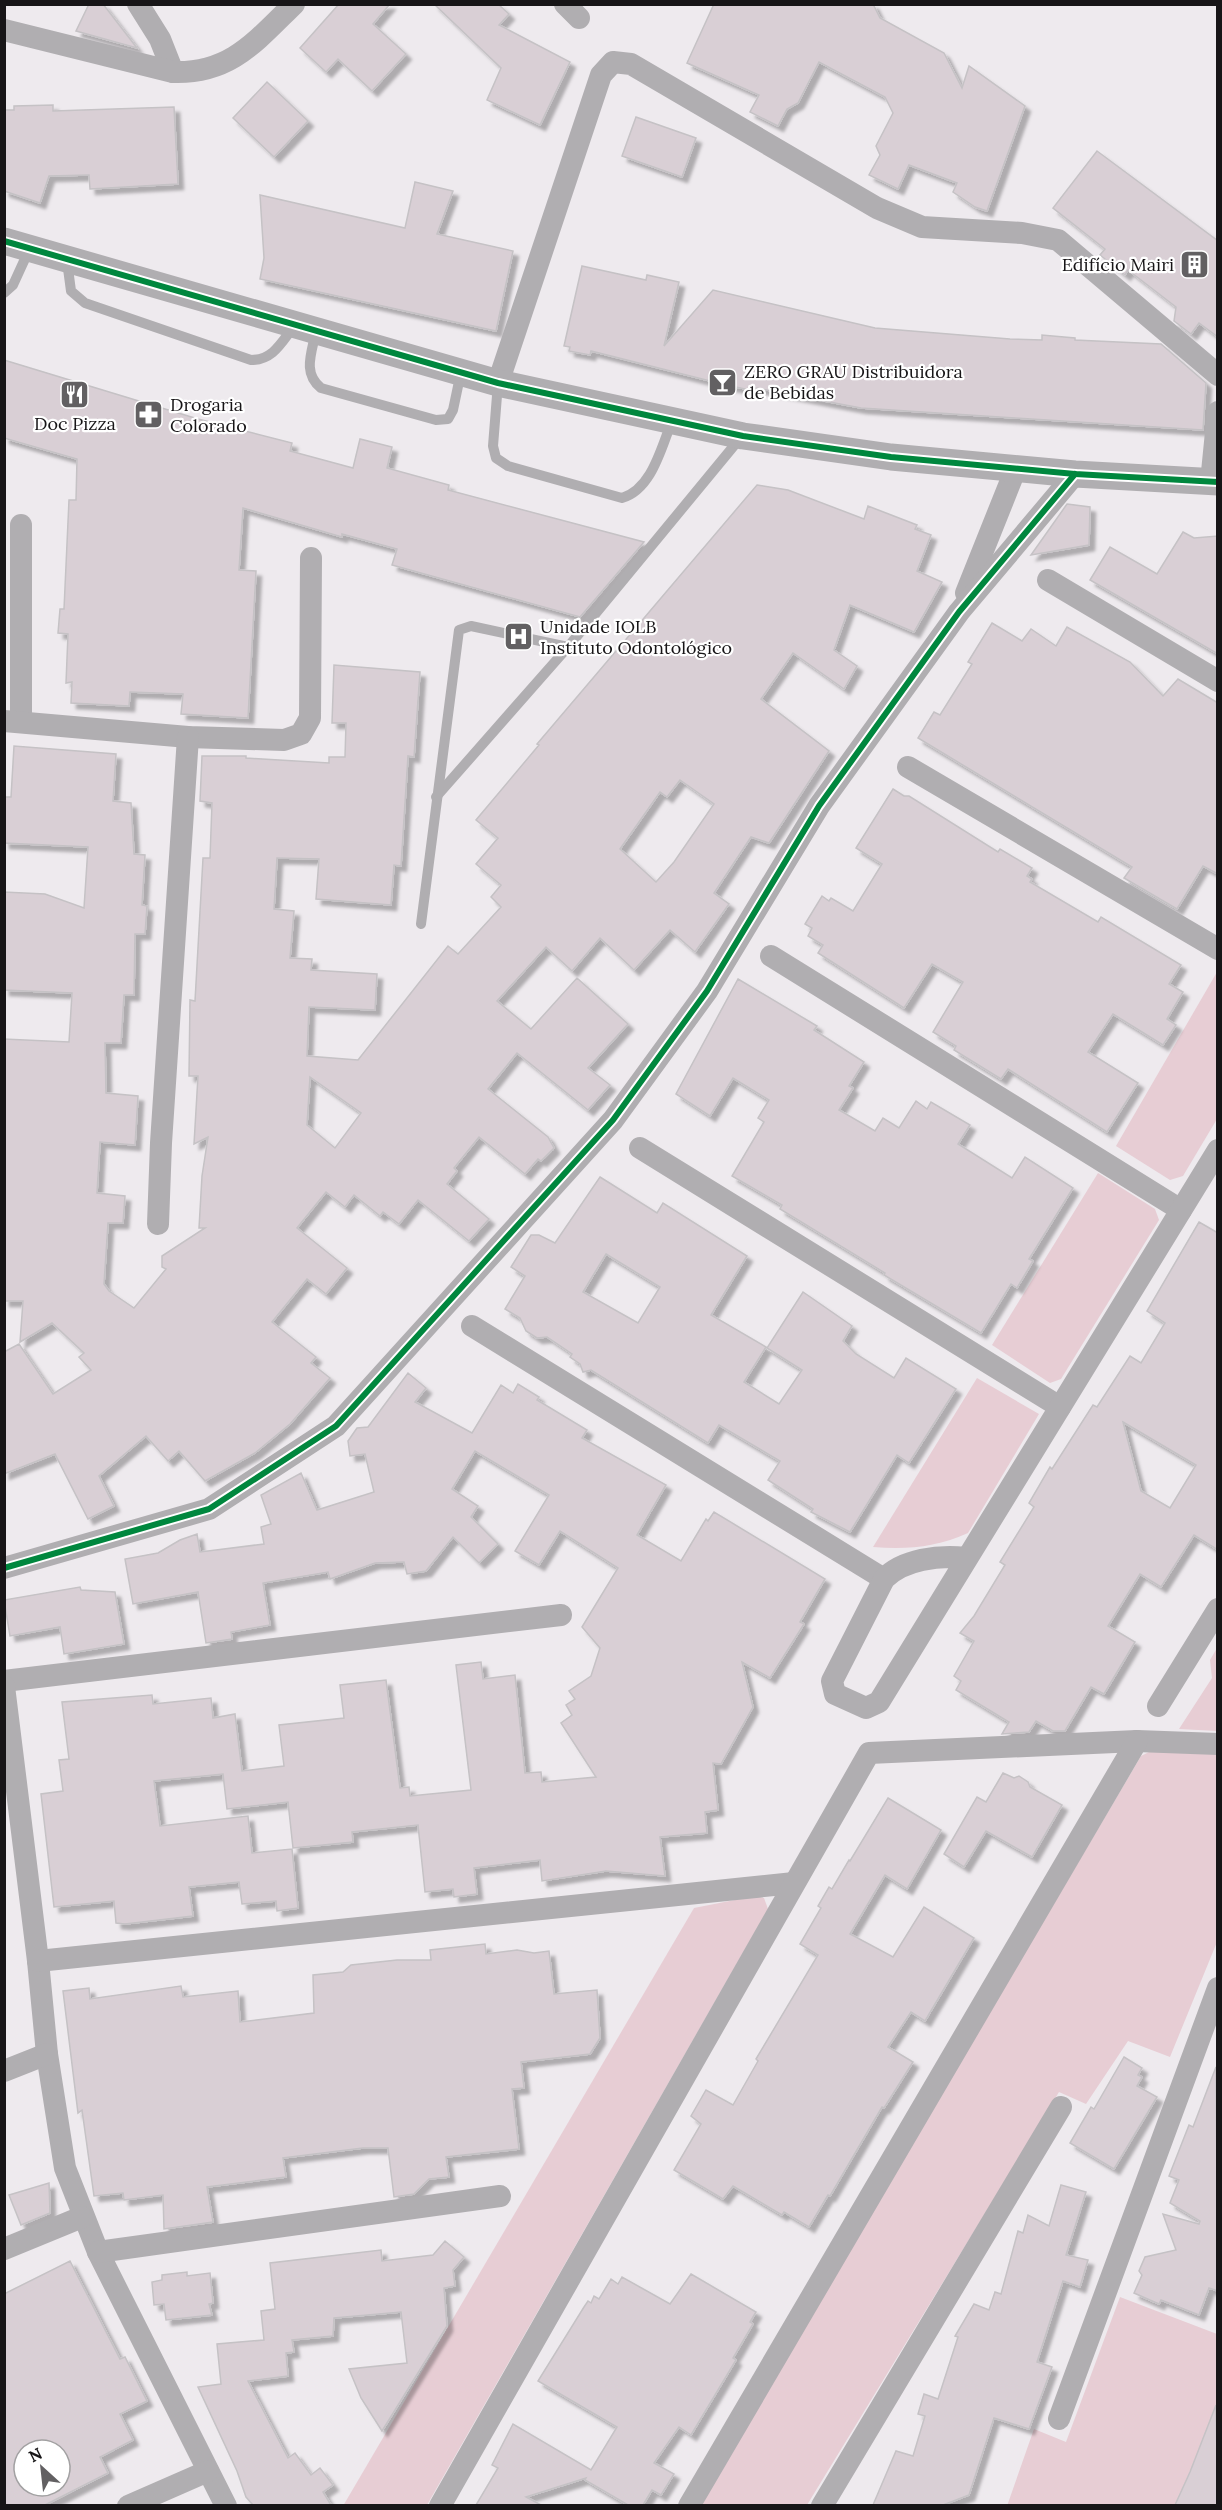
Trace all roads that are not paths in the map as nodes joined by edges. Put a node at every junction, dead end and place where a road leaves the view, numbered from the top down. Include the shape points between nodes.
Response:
1 (138, 4) edge
2 (294, 4) edge
3 (4, 30) edge
4 (173, 72) junction
5 (17, 244) edge
6 (66, 258) junction
7 (4, 292) edge
8 (306, 328) junction
9 (461, 372) junction
10 (1218, 375) edge
11 (498, 383) junction
12 (1218, 412) edge
13 (672, 421) junction
14 (743, 436) junction
15 (1016, 468) junction
16 (1076, 474) junction
17 (1214, 482) edge
18 (21, 525) dead end
19 (311, 558) dead end
20 (1048, 580) dead end
21 (959, 612) junction
22 (568, 647) junction
23 (1218, 681) edge
24 (13, 721) edge
25 (188, 737) junction
26 (908, 767) dead end
27 (436, 797) junction
28 (422, 924) dead end
29 (1218, 949) edge
30 (771, 956) dead end
31 (640, 1148) dead end
32 (1218, 1150) edge
33 (1181, 1210) junction
34 (158, 1224) dead end
35 (472, 1326) dead end
36 (1060, 1407) junction
37 (966, 1558) junction
38 (4, 1568) edge
39 (884, 1579) junction
40 (1218, 1609) edge
41 (561, 1615) dead end
42 (4, 1681) edge
43 (4, 1686) edge
44 (1158, 1706) dead end
45 (6, 1719) edge
46 (1137, 1741) junction
47 (1218, 1744) edge
48 (794, 1883) junction
49 (38, 1961) junction
50 (1218, 1988) edge
51 (47, 2054) junction
52 (4, 2072) edge
53 (1061, 2107) dead end
54 (500, 2196) dead end
55 (82, 2217) junction
56 (4, 2249) edge
57 (98, 2252) junction
58 (1059, 2419) dead end
59 (208, 2471) junction
60 (128, 2505) edge
61 (226, 2505) edge
62 (440, 2505) edge
63 (689, 2505) edge
64 (822, 2505) edge

1 - 4 street via 160,39
2 - 4 street via 258,39 214,68 196,73
3 - 4 street
5 - 6 street
5 - 7 lane via 13,285
6 - 8 street
6 - 8 lane via 71,291 85,303 251,360 273,354
8 - 9 street
8 - 9 lane via 309,370 312,381 321,388 436,420 448,419
9 - 11 street
10 - 11 street via 1058,240 1022,233 922,227 877,208 632,64 613,62 601,75
11 - 13 street
11 - 13 lane via 493,446 496,458 508,466 622,498 644,485
12 - 17 street
13 - 14 street
14 - 15 street via 891,457
14 - 22 lane
15 - 16 street
15 - 21 street
16 - 17 street
16 - 21 street
18 - 24 street
19 - 25 street via 310,718 301,734 284,740
20 - 23 street
21 - 38 street via 819,806 707,991 613,1120 336,1426 209,1509
22 - 27 lane
22 - 27 lane via 471,626 459,630
24 - 25 street
25 - 34 street
26 - 29 street
27 - 28 lane
30 - 33 street
31 - 36 street
32 - 33 street
33 - 36 street
35 - 39 street
36 - 37 street
37 - 39 street via 902,1564
37 - 39 street via 879,1702 866,1708 839,1698 832,1681
40 - 44 street
41 - 42 street
43 - 45 street
45 - 49 street
46 - 47 street
46 - 48 street via 869,1753
46 - 63 street
48 - 49 street
48 - 62 street
49 - 51 street
50 - 58 street
51 - 52 street
51 - 55 street via 65,2168
53 - 64 street
54 - 57 street
55 - 56 street
55 - 57 street
57 - 59 street
59 - 60 street
59 - 61 street

